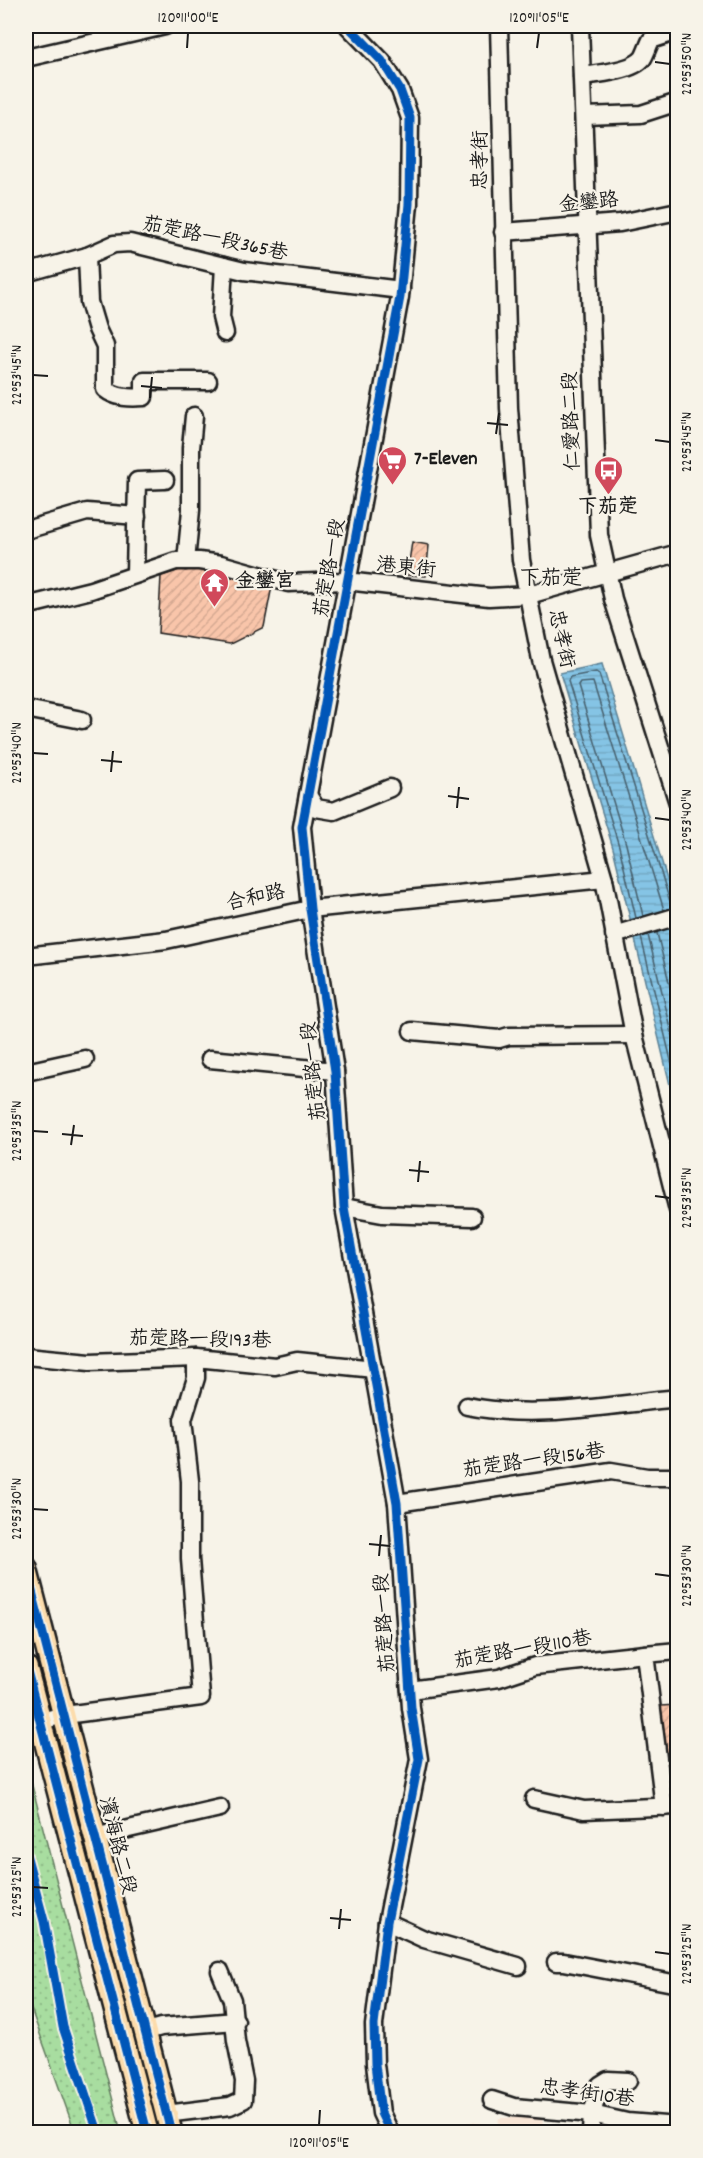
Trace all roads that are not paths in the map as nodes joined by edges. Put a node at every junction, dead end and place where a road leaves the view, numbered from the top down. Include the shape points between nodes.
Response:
1 (165, 26) edge
2 (348, 26) edge
3 (500, 26) edge
4 (580, 26) edge
5 (678, 31) edge
6 (26, 58) edge
7 (582, 76) junction
8 (678, 102) edge
9 (584, 116) junction
10 (678, 211) edge
11 (587, 226) junction
12 (503, 232) junction
13 (87, 256) junction
14 (224, 266) junction
15 (26, 273) edge
16 (401, 290) junction
17 (225, 333) dead end
18 (208, 381) dead end
19 (194, 416) dead end
20 (165, 480) dead end
21 (137, 516) junction
22 (26, 530) edge
23 (678, 553) edge
24 (186, 561) junction
25 (608, 573) junction
26 (135, 574) junction
27 (346, 581) junction
28 (529, 595) junction
29 (26, 606) edge
30 (26, 709) edge
31 (82, 720) dead end
32 (390, 788) dead end
33 (308, 795) junction
34 (678, 803) edge
35 (604, 879) junction
36 (310, 909) junction
37 (677, 916) edge
38 (622, 933) junction
39 (26, 956) edge
40 (412, 1031) dead end
41 (634, 1035) junction
42 (85, 1059) dead end
43 (210, 1059) dead end
44 (335, 1071) junction
45 (26, 1072) edge
46 (344, 1208) junction
47 (678, 1210) edge
48 (472, 1217) dead end
49 (26, 1356) edge
50 (196, 1358) junction
51 (374, 1369) junction
52 (678, 1398) edge
53 (467, 1406) dead end
54 (678, 1477) edge
55 (397, 1503) junction
56 (26, 1568) edge
57 (678, 1651) edge
58 (645, 1654) junction
59 (26, 1667) edge
60 (410, 1690) junction
61 (65, 1715) junction
62 (40, 1721) junction
63 (534, 1799) dead end
64 (671, 1807) edge
65 (220, 1808) dead end
66 (94, 1837) junction
67 (387, 1922) junction
68 (556, 1962) dead end
69 (518, 1966) dead end
70 (130, 1971) junction
71 (220, 1971) dead end
72 (106, 1976) junction
73 (678, 1984) edge
74 (236, 2022) junction
75 (147, 2031) junction
76 (628, 2081) dead end
77 (492, 2100) dead end
78 (592, 2114) junction
79 (169, 2123) edge
80 (678, 2126) edge
81 (147, 2133) edge
82 (390, 2133) edge
83 (591, 2133) edge

1 - 6 street
2 - 16 street, 茄萣路一段 via 382,61 400,90 410,118 409,204
3 - 12 street, 忠孝街
4 - 7 street, 仁愛路二段
5 - 7 street via 651,40 643,58 635,63 608,73
7 - 9 street, 仁愛路二段
8 - 9 street via 641,114
9 - 11 street, 仁愛路二段
10 - 11 street, 金鑾路
11 - 12 street, 金鑾路
11 - 25 street, 仁愛路二段 via 596,495 599,535
12 - 28 street, 忠孝街 via 509,408 521,560
13 - 14 street, 茄萣路一段365巷 via 114,244 141,244
13 - 15 street, 茄萣路一段365巷
13 - 18 street via 89,302 105,345 105,389 129,398 144,397 144,381
14 - 16 street, 茄萣路一段365巷
14 - 17 street via 221,317
16 - 27 street, 茄萣路一段
19 - 24 street
20 - 21 street via 137,481
21 - 22 street via 87,512
21 - 26 street
23 - 25 street, 港東街
24 - 26 street, 港東街
24 - 27 street, 港東街 via 221,564 288,583
25 - 28 street, 港東街
25 - 34 street, 仁愛路二段
26 - 29 street, 港東街
27 - 28 street, 港東街 via 489,597
27 - 33 street, 茄萣路一段
28 - 35 street, 忠孝街 via 541,660
30 - 31 street
32 - 33 street via 334,811 316,808
33 - 36 street, 茄萣路一段 via 302,827
35 - 36 street, 合和路
35 - 38 street, 忠孝街
36 - 39 street, 合和路 via 166,940
36 - 44 street, 茄萣路一段
37 - 38 street
38 - 41 street, 忠孝街
40 - 41 street via 499,1039
41 - 47 street, 忠孝街
42 - 45 street
43 - 44 street
44 - 46 street, 茄萣路一段
46 - 48 street via 382,1214
46 - 51 street, 茄萣路一段
49 - 50 street, 茄萣路一段193巷 via 90,1362
50 - 51 street, 茄萣路一段193巷 via 275,1366 297,1361
50 - 61 street via 196,1378 183,1420 190,1481 190,1559 201,1697
51 - 55 street, 茄萣路一段
52 - 53 street via 545,1412 512,1413
54 - 55 street, 茄萣路一段156巷 via 611,1471
55 - 60 street, 茄萣路一段
56 - 61 main road, 濱海路二段
57 - 58 street, 茄萣路一段110巷
58 - 60 street, 茄萣路一段110巷 via 535,1666 499,1678
58 - 64 street
59 - 62 main road
60 - 67 street, 茄萣路一段 via 419,1758
61 - 62 street
61 - 66 main road, 濱海路二段
62 - 72 main road
63 - 64 street via 572,1810
65 - 66 street
66 - 70 main road, 濱海路二段
67 - 69 street via 424,1939
67 - 82 street, 茄萣路一段 via 374,2025 381,2113
68 - 73 street
70 - 72 main road
70 - 75 main road, 濱海路二段
71 - 74 street
72 - 81 main road
74 - 75 street
74 - 79 street via 243,2100
75 - 79 main road, 濱海路二段
76 - 78 street via 608,2080 600,2085
77 - 78 street, 忠孝街10巷 via 514,2107
78 - 80 street, 忠孝街10巷 via 627,2122
78 - 83 street

